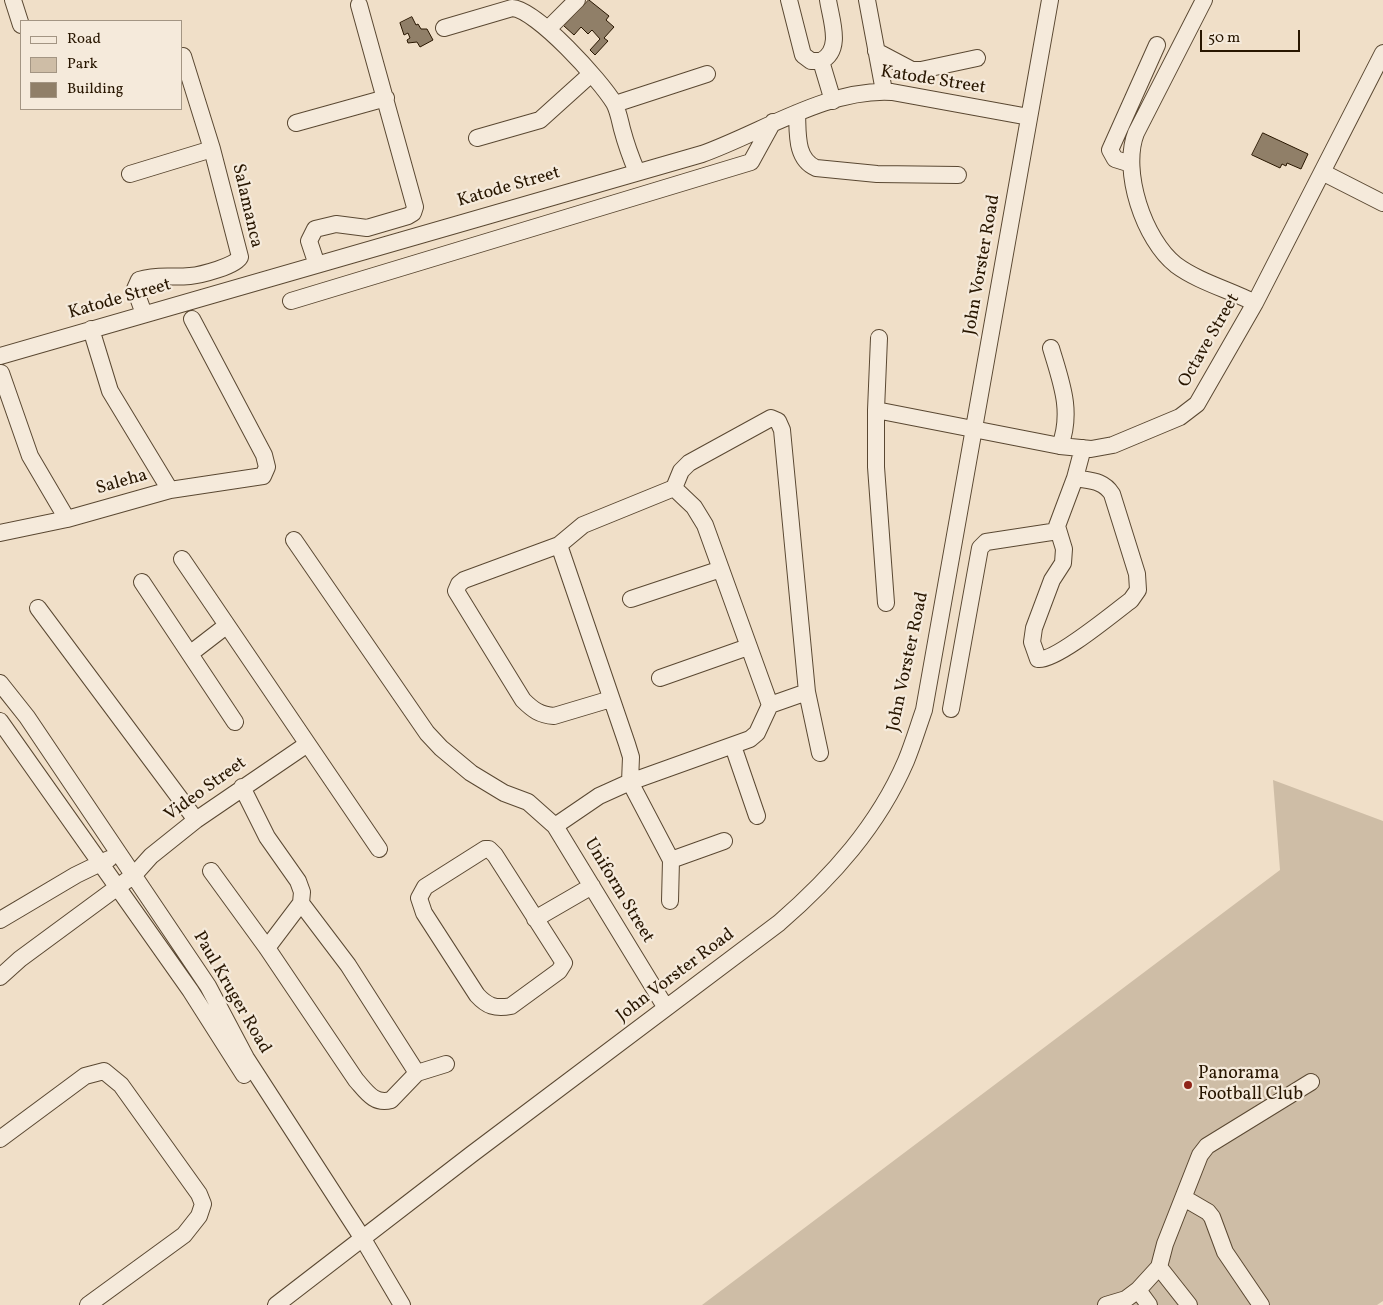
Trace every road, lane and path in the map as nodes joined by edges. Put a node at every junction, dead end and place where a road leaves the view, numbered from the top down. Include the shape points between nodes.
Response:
1 (13, 0) edge
2 (577, 0) edge
3 (788, 0) edge
4 (828, 0) edge
5 (868, 0) edge
6 (1050, 0) edge
7 (1204, 0) edge
8 (359, 4) dead end
9 (20, 22) edge
10 (444, 28) dead end
11 (548, 29) junction
12 (1157, 45) dead end
13 (876, 51) junction
14 (1383, 53) edge
15 (183, 56) dead end
16 (976, 58) dead end
17 (821, 61) junction
18 (591, 74) junction
19 (707, 74) dead end
20 (884, 92) junction
21 (386, 98) junction
22 (833, 101) junction
23 (615, 104) junction
24 (797, 113) junction
25 (1029, 118) junction
26 (773, 122) junction
27 (296, 123) dead end
28 (477, 138) dead end
29 (212, 149) junction
30 (1131, 164) junction
31 (637, 172) junction
32 (1322, 172) junction
33 (130, 174) dead end
34 (958, 175) dead end
35 (1383, 203) edge
36 (321, 263) junction
37 (332, 289) junction
38 (291, 301) dead end
39 (1255, 303) junction
40 (144, 314) junction
41 (192, 319) dead end
42 (91, 329) junction
43 (879, 338) dead end
44 (1051, 348) dead end
45 (0, 356) edge
46 (1, 373) edge
47 (876, 410) junction
48 (975, 428) junction
49 (1060, 446) junction
50 (1083, 448) junction
51 (1075, 478) junction
52 (674, 488) junction
53 (170, 490) junction
54 (67, 519) junction
55 (1058, 531) junction
56 (0, 533) edge
57 (294, 540) dead end
58 (559, 545) junction
59 (182, 559) dead end
60 (721, 569) junction
61 (142, 582) dead end
62 (631, 599) dead end
63 (886, 603) dead end
64 (38, 608) dead end
65 (226, 626) junction
66 (748, 647) junction
67 (191, 653) junction
68 (660, 678) dead end
69 (0, 683) edge
70 (807, 692) junction
71 (611, 699) junction
72 (770, 705) junction
73 (951, 709) dead end
74 (0, 721) edge
75 (235, 722) dead end
76 (306, 745) junction
77 (733, 746) junction
78 (820, 753) dead end
79 (630, 782) junction
80 (242, 787) junction
81 (757, 816) dead end
82 (196, 820) junction
83 (555, 826) junction
84 (724, 842) dead end
85 (379, 849) dead end
86 (119, 855) junction
87 (151, 856) junction
88 (671, 860) junction
89 (100, 862) junction
90 (211, 871) dead end
91 (134, 875) junction
92 (117, 886) junction
93 (592, 886) junction
94 (670, 901) dead end
95 (301, 903) junction
96 (535, 919) junction
97 (0, 920) edge
98 (267, 948) junction
99 (0, 977) edge
100 (666, 1008) junction
101 (446, 1064) dead end
102 (417, 1073) junction
103 (1312, 1082) dead end
104 (0, 1139) edge
105 (1184, 1198) junction
106 (360, 1242) junction
107 (1158, 1267) junction
108 (1138, 1290) junction
109 (88, 1305) edge
110 (276, 1305) edge
111 (391, 1305) edge
112 (402, 1305) edge
113 (1108, 1305) edge
114 (1149, 1305) edge
115 (1189, 1305) edge
116 (1261, 1305) edge

1 - 9 street
2 - 11 street
3 - 17 street via 803,55 811,61
4 - 17 street via 834,48 829,57
5 - 13 street
6 - 25 street, John Vorster Road
7 - 30 street via 1136,133
8 - 21 street
10 - 11 street via 512,8 525,12
11 - 18 street
12 - 30 street via 1110,150 1115,159
13 - 16 street via 912,70
13 - 20 street
14 - 32 street, Octave Street
15 - 29 street, Salamanca
17 - 22 street
18 - 23 street
18 - 28 street via 540,120
19 - 23 street
20 - 22 street, Katode Street via 873,91
20 - 25 street, Katode Street
21 - 27 street
21 - 36 street via 415,210 408,216 367,228 336,224 315,229 309,241
22 - 24 street, Katode Street
23 - 31 street
24 - 26 street, Katode Street
24 - 34 street via 799,144 808,165 878,174
25 - 48 street, John Vorster Road
26 - 31 street, Katode Street via 715,149
26 - 37 street via 751,162
29 - 33 street
29 - 40 street, Salamanca via 240,259 234,264 193,276 160,275 139,280 135,290
30 - 39 street via 1145,221 1168,257 1190,273
31 - 36 street, Katode Street
32 - 35 street
32 - 39 street, Octave Street
36 - 37 street
36 - 40 street, Katode Street
37 - 38 street
39 - 50 street, Octave Street via 1204,394 1191,410 1120,442 1099,448
40 - 42 street, Katode Street
41 - 53 street via 267,466 263,476
42 - 45 street, Katode Street
42 - 53 street, Saleha via 110,391
43 - 47 street
44 - 49 street via 1066,403 1066,430
46 - 54 street via 30,456
47 - 48 street, Octave Street
47 - 63 street via 876,467
48 - 49 street, Octave Street
48 - 100 street, John Vorster Road via 924,710 906,762 888,798 866,832 814,892 752,944
49 - 50 street, Octave Street
50 - 51 street
51 - 55 street via 1058,519
51 - 55 street via 1101,482 1112,494 1137,574 1138,590 1131,600 1057,654 1042,660 1034,654 1034,628 1052,580 1063,563 1064,549
52 - 58 street via 583,524
52 - 60 street via 700,516
52 - 70 street via 681,471 689,463 768,419 778,421 782,430
53 - 54 street, Saleha
54 - 56 street, Saleha
55 - 73 street via 986,542 980,548
57 - 83 street, Uniform Street via 441,748 470,774 504,794 528,802
58 - 71 street
58 - 71 street via 464,580 456,591 523,700 534,710 545,716 554,716
59 - 65 street
60 - 62 street
60 - 66 street
61 - 67 street
64 - 82 street
65 - 67 street
65 - 76 street
66 - 68 street
66 - 72 street
67 - 75 street
69 - 86 street, Paul Kruger Road via 27,717
70 - 72 street
70 - 78 street
71 - 79 street via 631,756
72 - 77 street via 757,733
74 - 89 street, Paul Kruger Road
76 - 80 street, Video Street
76 - 85 street
77 - 79 street
77 - 81 street
79 - 83 street via 599,796
79 - 88 street
80 - 82 street, Video Street
80 - 95 street via 267,837 298,881
82 - 87 street, Video Street
83 - 93 street, Uniform Street
84 - 88 street
86 - 87 street
86 - 89 street
86 - 91 street, Paul Kruger Road
87 - 91 street, Video Street
88 - 94 street
89 - 92 street, Paul Kruger Road
89 - 97 street
90 - 98 street
91 - 92 street, Video Street
91 - 106 street, Paul Kruger Road via 208,986 246,1058
92 - 99 street, Video Street via 20,958
92 - 106 street, Paul Kruger Road
93 - 96 street
93 - 100 street, Uniform Street
95 - 98 street
95 - 102 street via 348,965
96 - 96 street via 489,849 478,851 425,887 419,898 424,913 476,995 486,1005 494,1007 511,1006 564,967 563,960
98 - 102 street via 370,1096 378,1101 391,1100
100 - 106 street, John Vorster Road
101 - 102 street
103 - 105 street via 1208,1146 1200,1155
104 - 109 street via 85,1076 104,1072 121,1085 199,1194 203,1204 190,1228
105 - 107 street
105 - 116 street via 1212,1217 1225,1252
106 - 110 street, John Vorster Road
106 - 111 street, Paul Kruger Road
106 - 112 street, Paul Kruger Road
107 - 108 street
107 - 115 street
108 - 113 street
108 - 114 street

